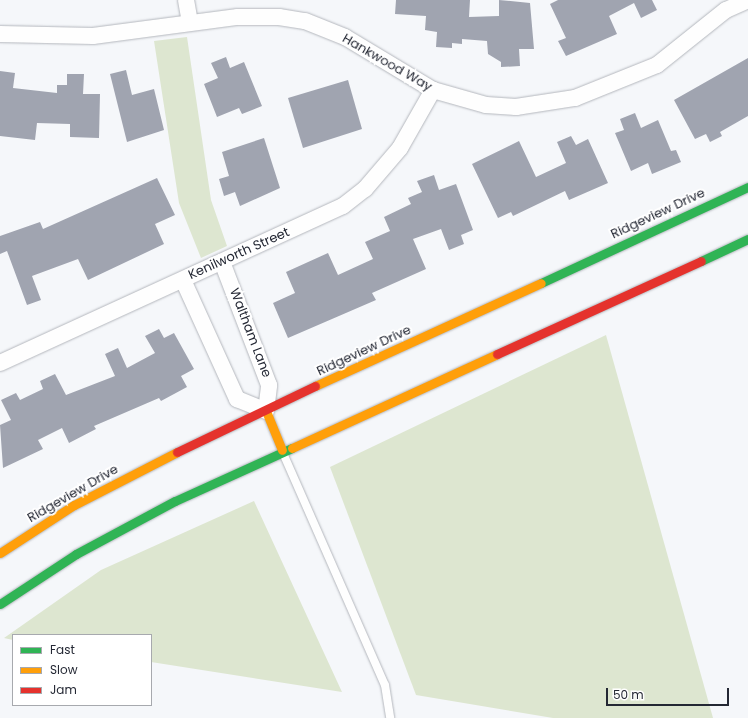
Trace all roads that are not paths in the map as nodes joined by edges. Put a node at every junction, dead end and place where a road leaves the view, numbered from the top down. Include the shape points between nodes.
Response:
1 (186, 0) edge
2 (748, 0) edge
3 (190, 23) junction
4 (0, 34) edge
5 (432, 90) junction
6 (748, 187) edge
7 (748, 239) edge
8 (222, 262) junction
9 (183, 280) junction
10 (0, 363) edge
11 (266, 411) junction
12 (282, 450) junction
13 (0, 553) edge
14 (0, 604) edge
15 (390, 718) edge

1 - 3 street
2 - 5 street, Hankwood Way via 726,10 657,65 575,98 548,104 509,106 458,99
3 - 4 street, Hankwood Way via 93,36
3 - 5 street, Hankwood Way via 259,16 305,21 345,37
5 - 8 street, Kenilworth Street via 400,148 365,189 321,218
6 - 11 main road, Ridgeview Drive
7 - 12 main road
8 - 9 street, Kenilworth Street
8 - 11 street, Waltham Lane via 269,385
9 - 10 street, Kenilworth Street
9 - 11 street via 237,399
11 - 12 main road
11 - 13 main road, Ridgeview Drive via 145,467 74,506
12 - 14 main road via 128,524
12 - 15 lane via 385,685

